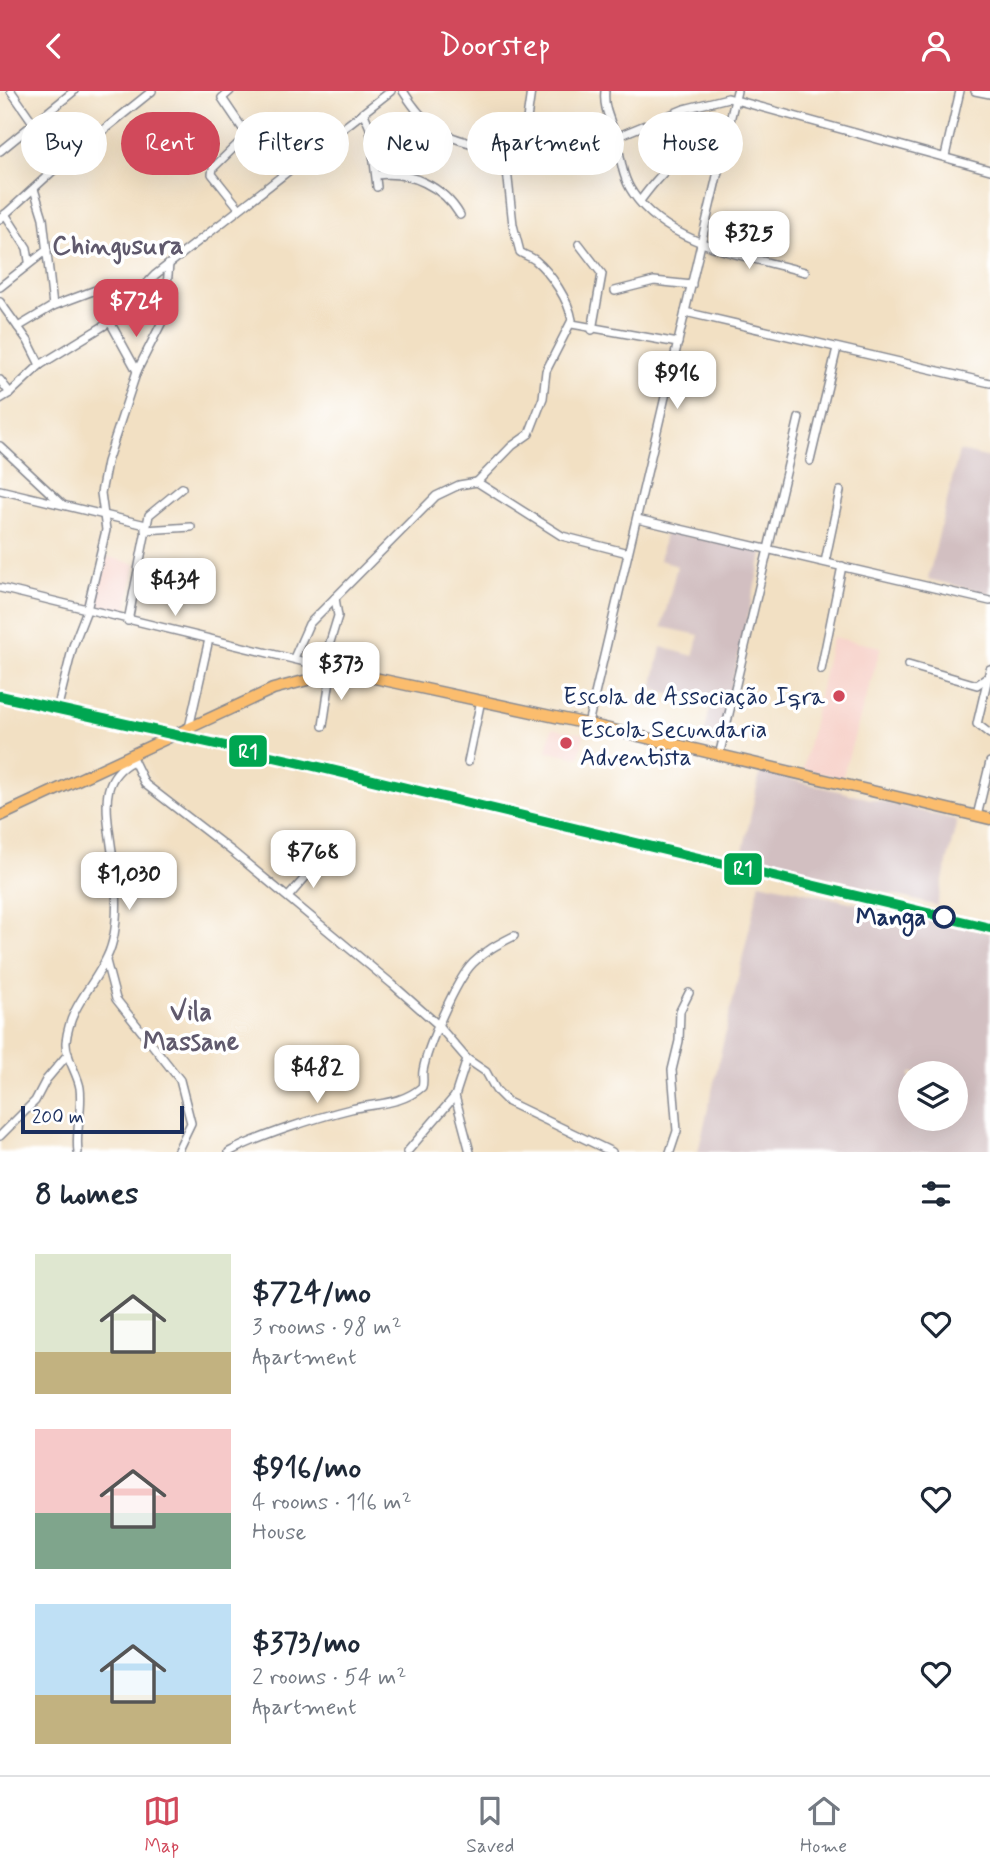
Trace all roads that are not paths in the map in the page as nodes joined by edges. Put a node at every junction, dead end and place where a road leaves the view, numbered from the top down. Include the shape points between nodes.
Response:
1 (11, 91) edge
2 (152, 91) edge
3 (216, 91) edge
4 (230, 91) edge
5 (391, 91) edge
6 (403, 91) edge
7 (531, 91) edge
8 (605, 91) edge
9 (737, 91) edge
10 (960, 91) edge
11 (975, 91) edge
12 (68, 93) edge
13 (143, 94) edge
14 (990, 94) edge
15 (222, 98) junction
16 (734, 100) junction
17 (26, 112) edge
18 (47, 112) edge
19 (366, 112) edge
20 (606, 112) edge
21 (731, 112) edge
22 (363, 115) edge
23 (21, 133) edge
24 (624, 134) edge
25 (467, 142) edge
26 (2, 146) edge
27 (945, 156) junction
28 (990, 170) edge
29 (624, 171) edge
30 (377, 175) edge
31 (398, 175) edge
32 (661, 175) edge
33 (717, 175) edge
34 (377, 187) dead end
35 (34, 189) junction
36 (640, 201) junction
37 (239, 208) junction
38 (460, 215) dead end
39 (2, 216) edge
40 (701, 242) junction
41 (579, 244) dead end
42 (47, 250) junction
43 (29, 261) junction
44 (169, 264) junction
45 (805, 272) dead end
46 (692, 285) junction
47 (0, 287) edge
48 (101, 288) dead end
49 (615, 291) dead end
50 (0, 302) edge
51 (53, 306) junction
52 (685, 312) junction
53 (110, 322) junction
54 (572, 324) junction
55 (18, 327) junction
56 (592, 330) junction
57 (678, 342) junction
58 (837, 348) junction
59 (40, 365) junction
60 (137, 370) junction
61 (0, 380) edge
62 (990, 383) edge
63 (10, 393) junction
64 (0, 399) edge
65 (799, 418) dead end
66 (0, 446) edge
67 (810, 461) dead end
68 (477, 482) junction
69 (182, 488) dead end
70 (0, 490) edge
71 (840, 491) dead end
72 (62, 505) junction
73 (105, 515) junction
74 (636, 519) junction
75 (191, 527) dead end
76 (145, 528) junction
77 (768, 549) junction
78 (628, 553) junction
79 (825, 562) junction
80 (842, 566) junction
81 (0, 588) edge
82 (335, 598) junction
83 (990, 601) edge
84 (87, 610) junction
85 (128, 621) junction
86 (209, 639) junction
87 (294, 658) junction
88 (908, 665) dead end
89 (327, 669) junction
90 (821, 670) dead end
91 (989, 673) edge
92 (481, 700) junction
93 (58, 706) dead end
94 (588, 724) junction
95 (323, 726) dead end
96 (189, 728) junction
97 (990, 734) edge
98 (719, 756) junction
99 (132, 757) junction
100 (468, 762) dead end
101 (990, 762) edge
102 (0, 816) edge
103 (977, 816) junction
104 (990, 819) edge
105 (317, 863) dead end
106 (288, 897) junction
107 (514, 936) dead end
108 (106, 961) junction
109 (689, 993) dead end
110 (437, 1024) junction
111 (68, 1054) junction
112 (467, 1059) junction
113 (454, 1096) junction
114 (0, 1136) edge
115 (78, 1152) edge
116 (177, 1152) edge
117 (229, 1152) edge
118 (407, 1152) edge
119 (470, 1152) edge
120 (612, 1152) edge
121 (670, 1152) edge

1 - 17 street
2 - 13 street
3 - 15 street
4 - 15 street
5 - 19 street
6 - 25 street via 430,127
7 - 54 street via 524,140 507,170 513,225 520,252 535,259 558,289
8 - 20 street
9 - 16 street
10 - 27 street
11 - 14 street
12 - 18 street
13 - 35 street
15 - 37 street via 247,135 212,174
16 - 21 street
16 - 24 street via 722,98 684,109
16 - 27 street
22 - 37 street
23 - 26 street
27 - 28 street
29 - 36 street
30 - 34 street
31 - 38 street via 418,180 451,199
32 - 36 street
33 - 40 street
35 - 39 street
35 - 42 street
36 - 40 street via 673,228
37 - 44 street
39 - 43 street via 27,248
40 - 45 street
40 - 46 street
41 - 56 street via 602,274
42 - 43 street
42 - 51 street
43 - 47 street
44 - 53 street
44 - 60 street via 164,318
46 - 49 street via 654,281
46 - 52 street
48 - 51 street
50 - 55 street
51 - 55 street
52 - 57 street
52 - 58 street
53 - 59 street
53 - 60 street
54 - 56 street
54 - 68 street via 549,364 543,398 529,434
55 - 59 street
56 - 57 street
57 - 74 street
58 - 62 street
58 - 67 street
59 - 63 street
60 - 73 street via 103,482
61 - 63 street
63 - 64 street
65 - 77 street
66 - 72 street
68 - 78 street via 562,536
68 - 82 street via 436,496
69 - 76 street via 151,511
70 - 72 street
71 - 79 street
72 - 73 street
73 - 76 street
73 - 84 street via 106,530
74 - 77 street
74 - 78 street
75 - 76 street
76 - 85 street
77 - 79 street
77 - 98 street
78 - 94 street
79 - 80 street
80 - 83 street
80 - 90 street
81 - 84 street
82 - 87 street via 309,624
82 - 89 street via 338,616
84 - 85 street
84 - 93 street
85 - 86 street
86 - 87 street
86 - 96 street
87 - 89 street
88 - 91 street via 977,685
89 - 92 main road
89 - 95 street
89 - 96 main road
91 - 97 street via 977,724
92 - 94 main road
92 - 100 street
94 - 98 main road
96 - 99 main road
98 - 103 main road
99 - 102 main road
99 - 106 street via 145,784
99 - 108 street via 115,774 107,796 117,887
101 - 103 street
103 - 104 main road
105 - 106 street
106 - 110 street
107 - 110 street via 470,966
108 - 111 street via 76,1006 66,1041
108 - 116 street via 116,999 180,1080 191,1123
109 - 121 street via 680,1011 672,1070 677,1131
110 - 112 street
110 - 117 street via 422,1087 413,1095 350,1109
111 - 114 street via 35,1101
111 - 115 street via 80,1094
112 - 113 street
112 - 120 street via 486,1072 508,1101
113 - 118 street
113 - 119 street

